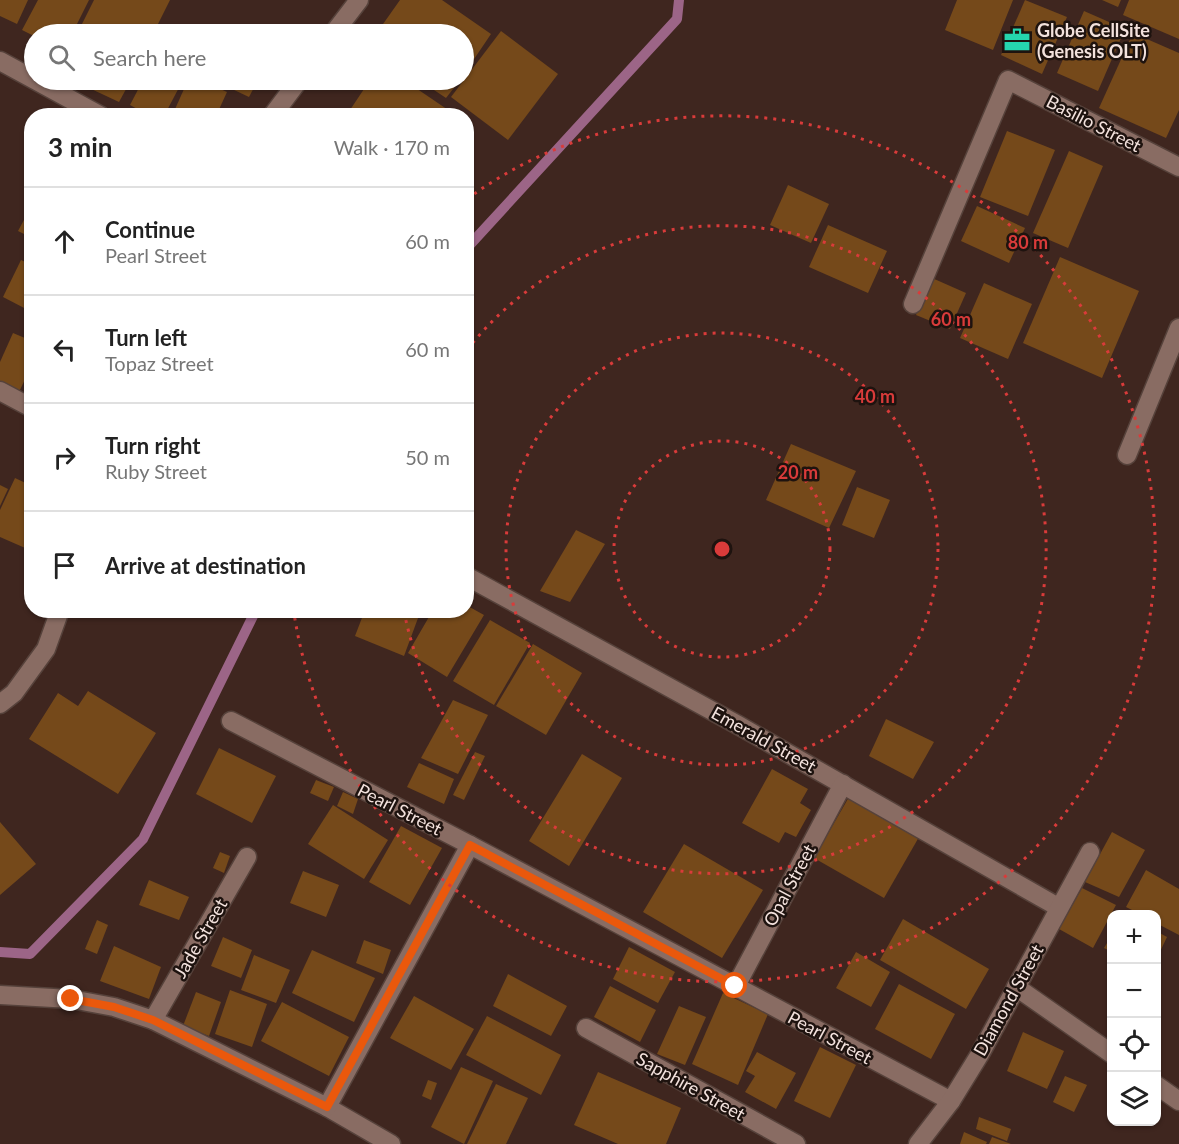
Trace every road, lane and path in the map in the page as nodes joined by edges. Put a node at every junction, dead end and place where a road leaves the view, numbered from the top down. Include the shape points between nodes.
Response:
1 (359, 0) edge
2 (341, 24) edge
3 (0, 61) edge
4 (24, 74) edge
5 (53, 90) edge
6 (292, 90) edge
7 (86, 108) edge
8 (278, 108) edge
9 (1179, 167) edge
10 (913, 304) dead end
11 (1179, 328) edge
12 (0, 391) edge
13 (24, 404) edge
14 (1127, 455) dead end
15 (474, 580) edge
16 (57, 618) edge
17 (0, 704) edge
18 (231, 721) dead end
19 (843, 784) junction
20 (470, 845) junction
21 (1090, 852) dead end
22 (247, 857) dead end
23 (1058, 907) junction
24 (735, 986) junction
25 (1016, 987) junction
26 (0, 994) edge
27 (153, 1020) junction
28 (586, 1028) dead end
29 (1107, 1051) edge
30 (1161, 1088) edge
31 (951, 1101) junction
32 (1179, 1101) edge
33 (327, 1107) junction
34 (391, 1144) edge
35 (796, 1144) edge
36 (918, 1144) edge

1 - 2 street
3 - 4 street
5 - 7 street
6 - 8 street
9 - 10 street, Basilio Street via 1008,80
11 - 14 street
12 - 13 street
15 - 19 street, Emerald Street
16 - 17 street via 46,649 15,693
18 - 20 street, Pearl Street
19 - 23 street, Emerald Street
19 - 24 street, Opal Street
20 - 24 street, Pearl Street
20 - 33 street
21 - 23 street, Diamond Street
22 - 27 street, Jade Street
23 - 25 street, Diamond Street
24 - 31 street, Pearl Street
25 - 29 street
25 - 31 street, Diamond Street
26 - 27 street via 71,999
27 - 33 street
28 - 35 street, Sapphire Street
30 - 32 street
31 - 36 street, Diamond Street
33 - 34 street

